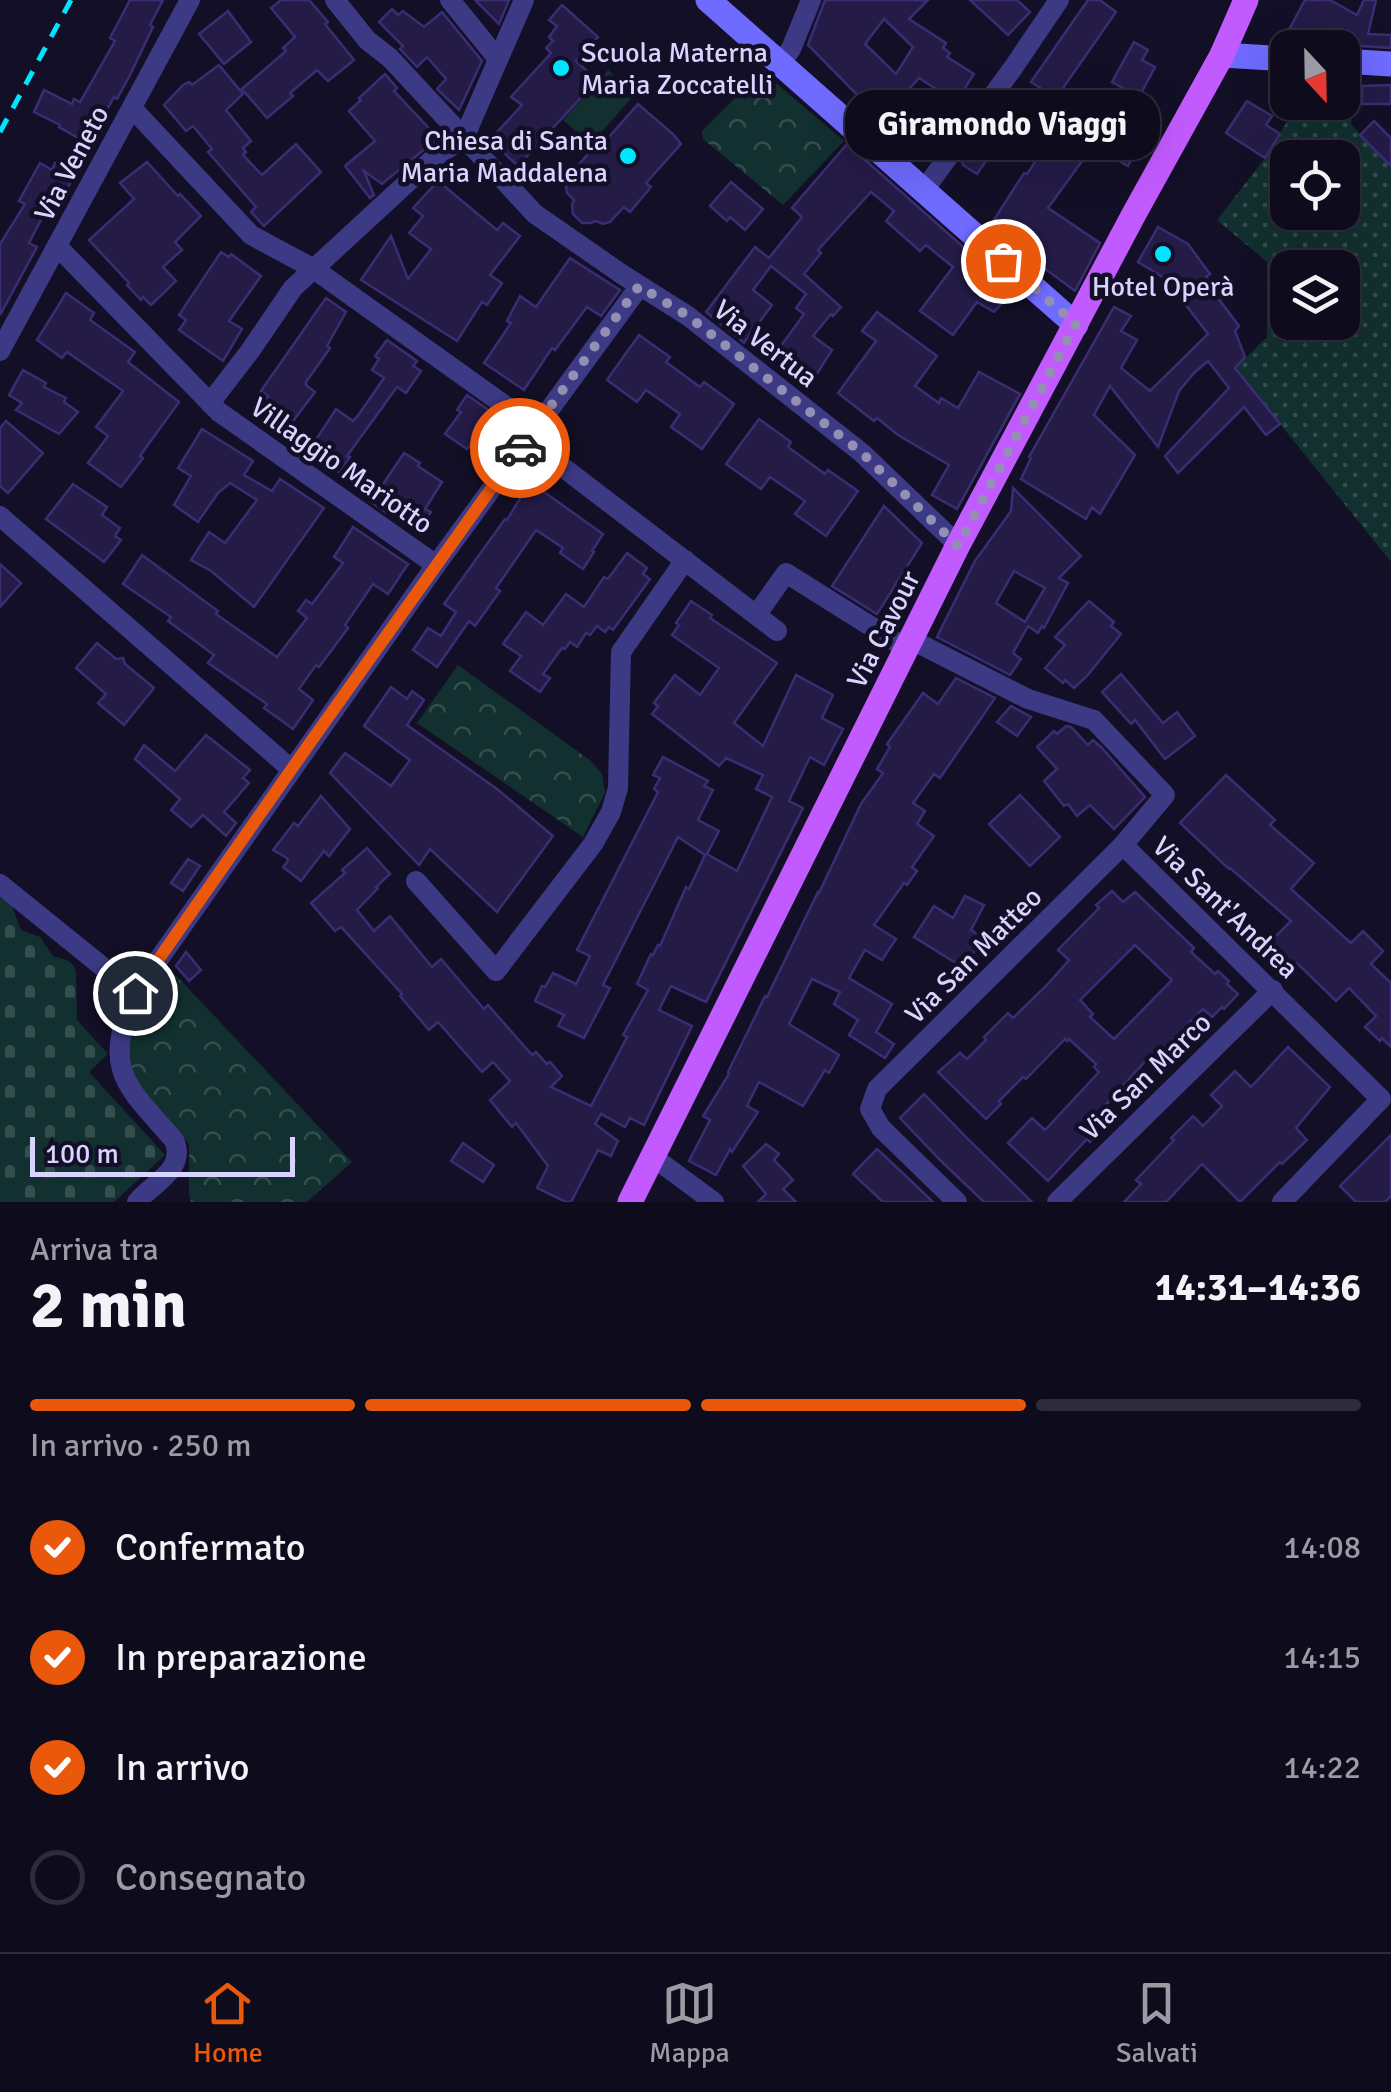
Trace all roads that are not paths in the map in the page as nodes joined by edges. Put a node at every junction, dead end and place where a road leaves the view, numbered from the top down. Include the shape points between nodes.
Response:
1 (190, 0) edge
2 (335, 0) edge
3 (450, 0) edge
4 (524, 0) edge
5 (708, 0) edge
6 (811, 0) edge
7 (1059, 0) edge
8 (1246, 0) edge
9 (1226, 46) junction
10 (1270, 55) edge
11 (498, 59) junction
12 (1360, 63) edge
13 (780, 64) junction
14 (1391, 64) edge
15 (132, 108) junction
16 (464, 138) junction
17 (924, 190) junction
18 (57, 246) junction
19 (314, 269) junction
20 (639, 286) junction
21 (1076, 324) junction
22 (0, 351) edge
23 (210, 403) junction
24 (535, 428) junction
25 (0, 516) edge
26 (958, 546) junction
27 (685, 560) junction
28 (436, 565) junction
29 (757, 614) junction
30 (777, 631) dead end
31 (909, 644) junction
32 (292, 769) junction
33 (1123, 845) junction
34 (416, 882) dead end
35 (0, 884) edge
36 (1273, 990) junction
37 (135, 993) junction
38 (653, 1156) junction
39 (137, 1202) edge
40 (630, 1202) edge
41 (714, 1202) edge
42 (956, 1202) edge
43 (1056, 1202) edge
44 (1282, 1202) edge

1 - 15 street, Via Veneto
2 - 16 street
3 - 11 street
4 - 11 street
5 - 13 street
6 - 13 street
7 - 17 street
8 - 9 main road, Via Cavour
9 - 10 street
9 - 21 main road, Via Cavour
11 - 16 street
12 - 14 street
13 - 17 street
15 - 18 street, Via Veneto
15 - 19 street via 250,235
16 - 19 street, Villaggio Mariotto
16 - 20 street, Via Vertua via 535,214
17 - 21 street
18 - 22 street, Via Veneto
18 - 23 street
19 - 23 street, Villaggio Mariotto
19 - 24 street
20 - 24 street
20 - 26 street, Via Vertua via 688,316 862,453
21 - 26 main road, Via Cavour
23 - 28 street, Villaggio Mariotto
24 - 27 street via 539,449
24 - 28 street
25 - 32 street
26 - 31 main road, Via Cavour
27 - 29 street
27 - 34 street via 622,652 618,788 611,812 496,971
28 - 32 street
29 - 30 street
29 - 31 street via 786,573
31 - 33 street, Via Sant'Andrea via 1028,699 1094,720 1165,794
31 - 38 main road, Via Cavour
32 - 37 street
33 - 36 street, Via Sant'Andrea
33 - 42 street, Via San Matteo via 877,1089 870,1109 881,1128
35 - 37 street
36 - 43 street, Via San Marco
36 - 44 street, Via Sant'Andrea via 1382,1099
37 - 39 street via 122,1032 120,1069 179,1151 172,1169
38 - 40 main road, Via Cavour
38 - 41 street

